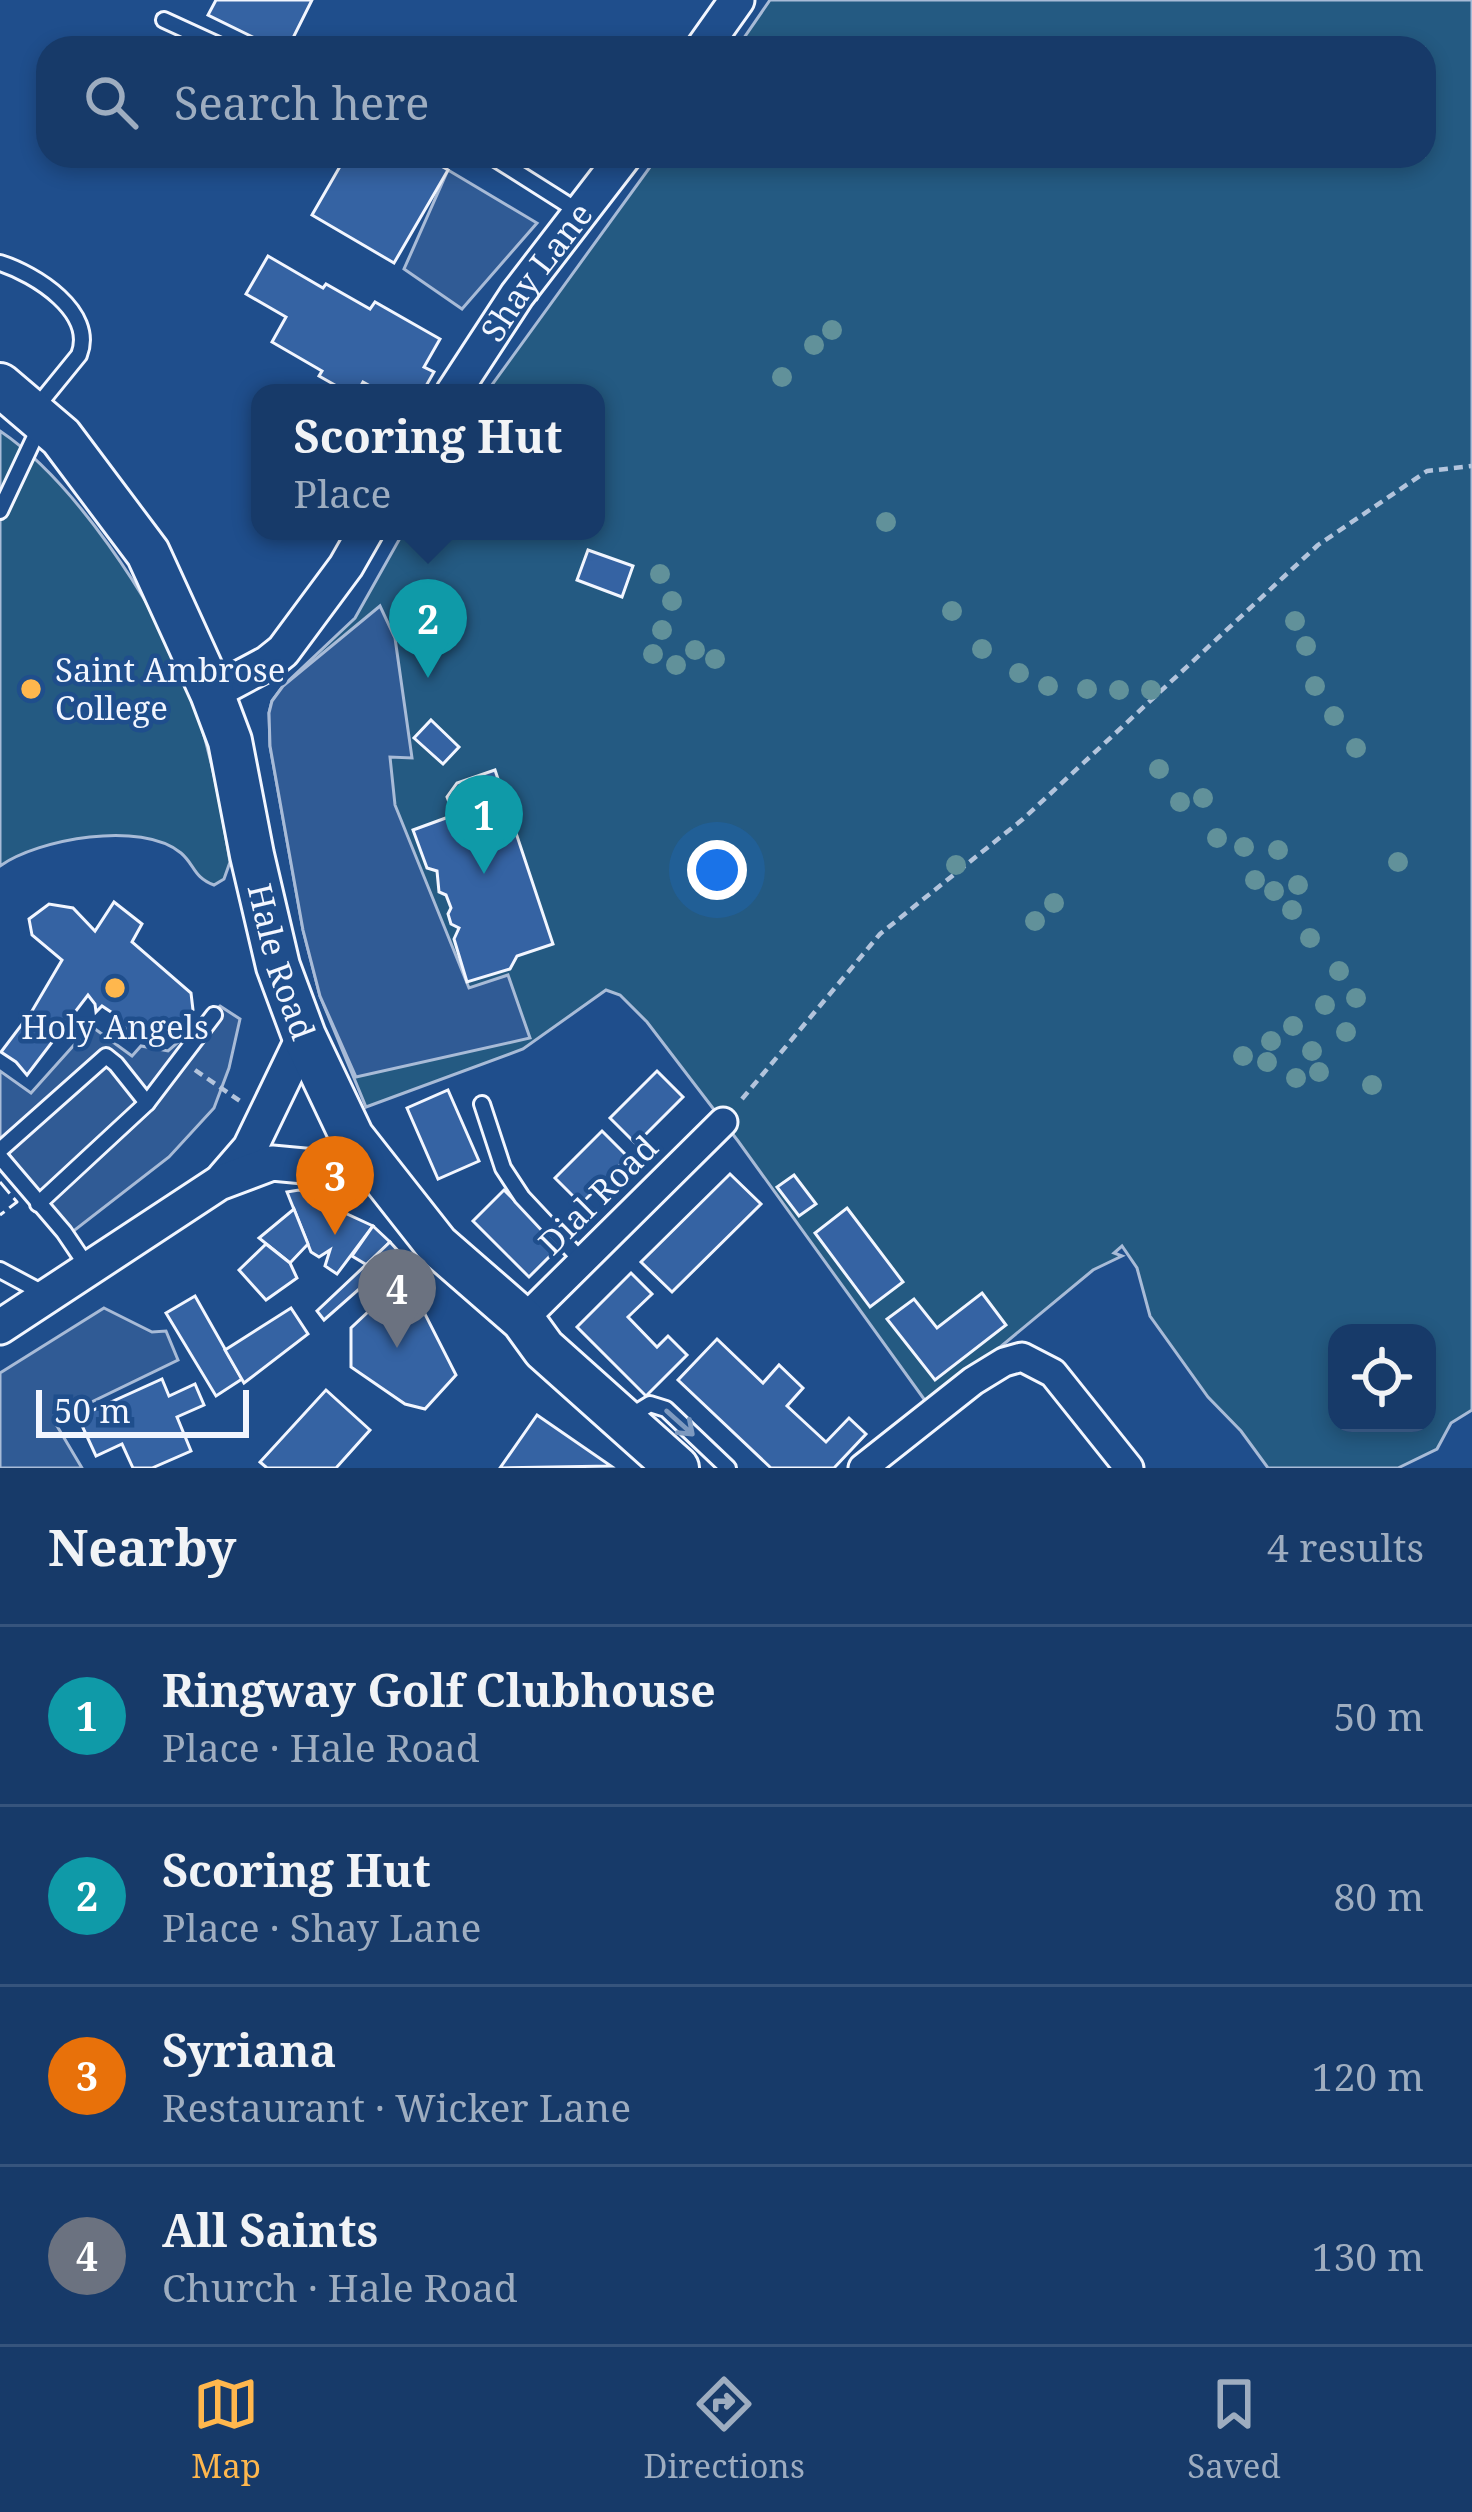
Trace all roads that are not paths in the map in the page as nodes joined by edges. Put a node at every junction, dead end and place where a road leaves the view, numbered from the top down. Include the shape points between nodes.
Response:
1 (737, 0) edge
2 (164, 20) dead end
3 (199, 36) edge
4 (712, 36) edge
5 (510, 168) edge
6 (615, 168) edge
7 (581, 213) junction
8 (0, 263) edge
9 (459, 384) edge
10 (24, 406) edge
11 (0, 511) edge
12 (362, 540) edge
13 (212, 693) junction
14 (214, 1015) dead end
15 (304, 1036) junction
16 (147, 1103) junction
17 (482, 1104) dead end
18 (723, 1123) road end
19 (0, 1153) edge
20 (379, 1173) junction
21 (219, 1184) junction
22 (38, 1204) junction
23 (582, 1261) junction
24 (88, 1269) junction
25 (0, 1270) edge
26 (48, 1296) junction
27 (523, 1320) junction
28 (0, 1327) edge
29 (625, 1419) junction
30 (677, 1468) edge
31 (728, 1468) edge
32 (863, 1468) edge
33 (1129, 1468) edge

1 - 4 street
2 - 3 lane
5 - 7 lane
6 - 7 street, Shay Lane
7 - 9 street, Shay Lane
8 - 10 lane via 58,297 82,334 79,355
10 - 11 lane
10 - 13 main road, Hale Road via 62,437 148,553
12 - 13 street via 283,651
13 - 15 main road, Hale Road via 230,741 278,966
14 - 16 lane
15 - 20 main road, Hale Road via 352,1137
15 - 21 street via 250,1148
16 - 19 lane via 106,1056
16 - 22 lane
17 - 23 lane via 512,1183
18 - 23 street, Dial Road
19 - 22 lane
20 - 21 street via 272,1162
20 - 27 main road, Hale Road via 436,1245
21 - 24 street
22 - 24 lane
23 - 27 street, Dial Road
24 - 26 street
25 - 26 lane
26 - 28 street
27 - 29 main road, Hale Road via 544,1349
29 - 30 main road, Hale Road
29 -> 31 lane via 650,1404 666,1409
32 - 33 street via 973,1381 1022,1357 1053,1373

